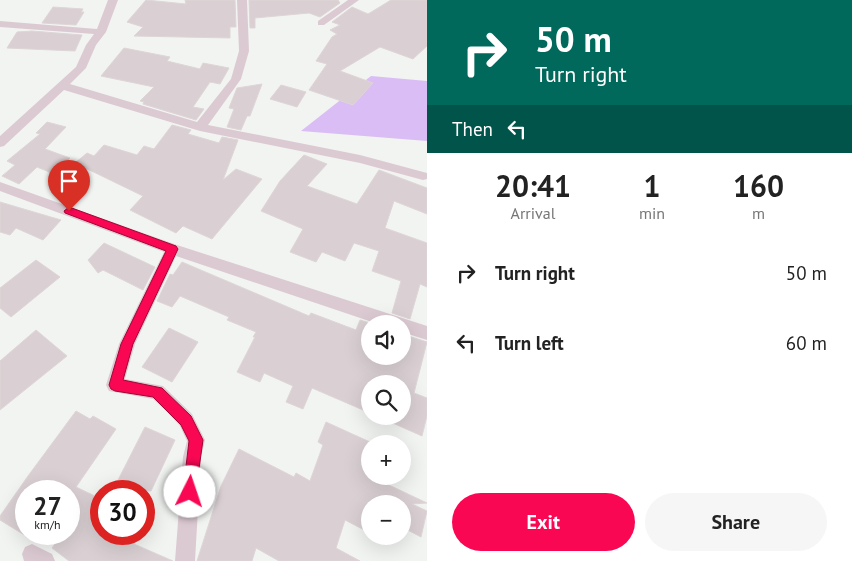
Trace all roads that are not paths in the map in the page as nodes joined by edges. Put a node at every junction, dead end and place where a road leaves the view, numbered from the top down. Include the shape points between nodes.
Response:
1 (113, 0) edge
2 (242, 0) edge
3 (354, 0) edge
4 (321, 23) dead end
5 (0, 24) edge
6 (101, 32) junction
7 (63, 86) junction
8 (200, 127) junction
9 (0, 143) edge
10 (423, 176) dead end
11 (0, 186) edge
12 (172, 249) junction
13 (374, 315) edge
14 (411, 327) edge
15 (427, 333) edge
16 (185, 561) edge

1 - 6 street
2 - 8 street via 244,51 236,79
3 - 4 street
5 - 6 street
6 - 7 street via 81,68
7 - 8 street
7 - 9 street
8 - 10 street via 360,159
11 - 12 street
12 - 13 street
12 - 16 street via 127,344 115,385 157,392 186,420 196,440
14 - 15 street

